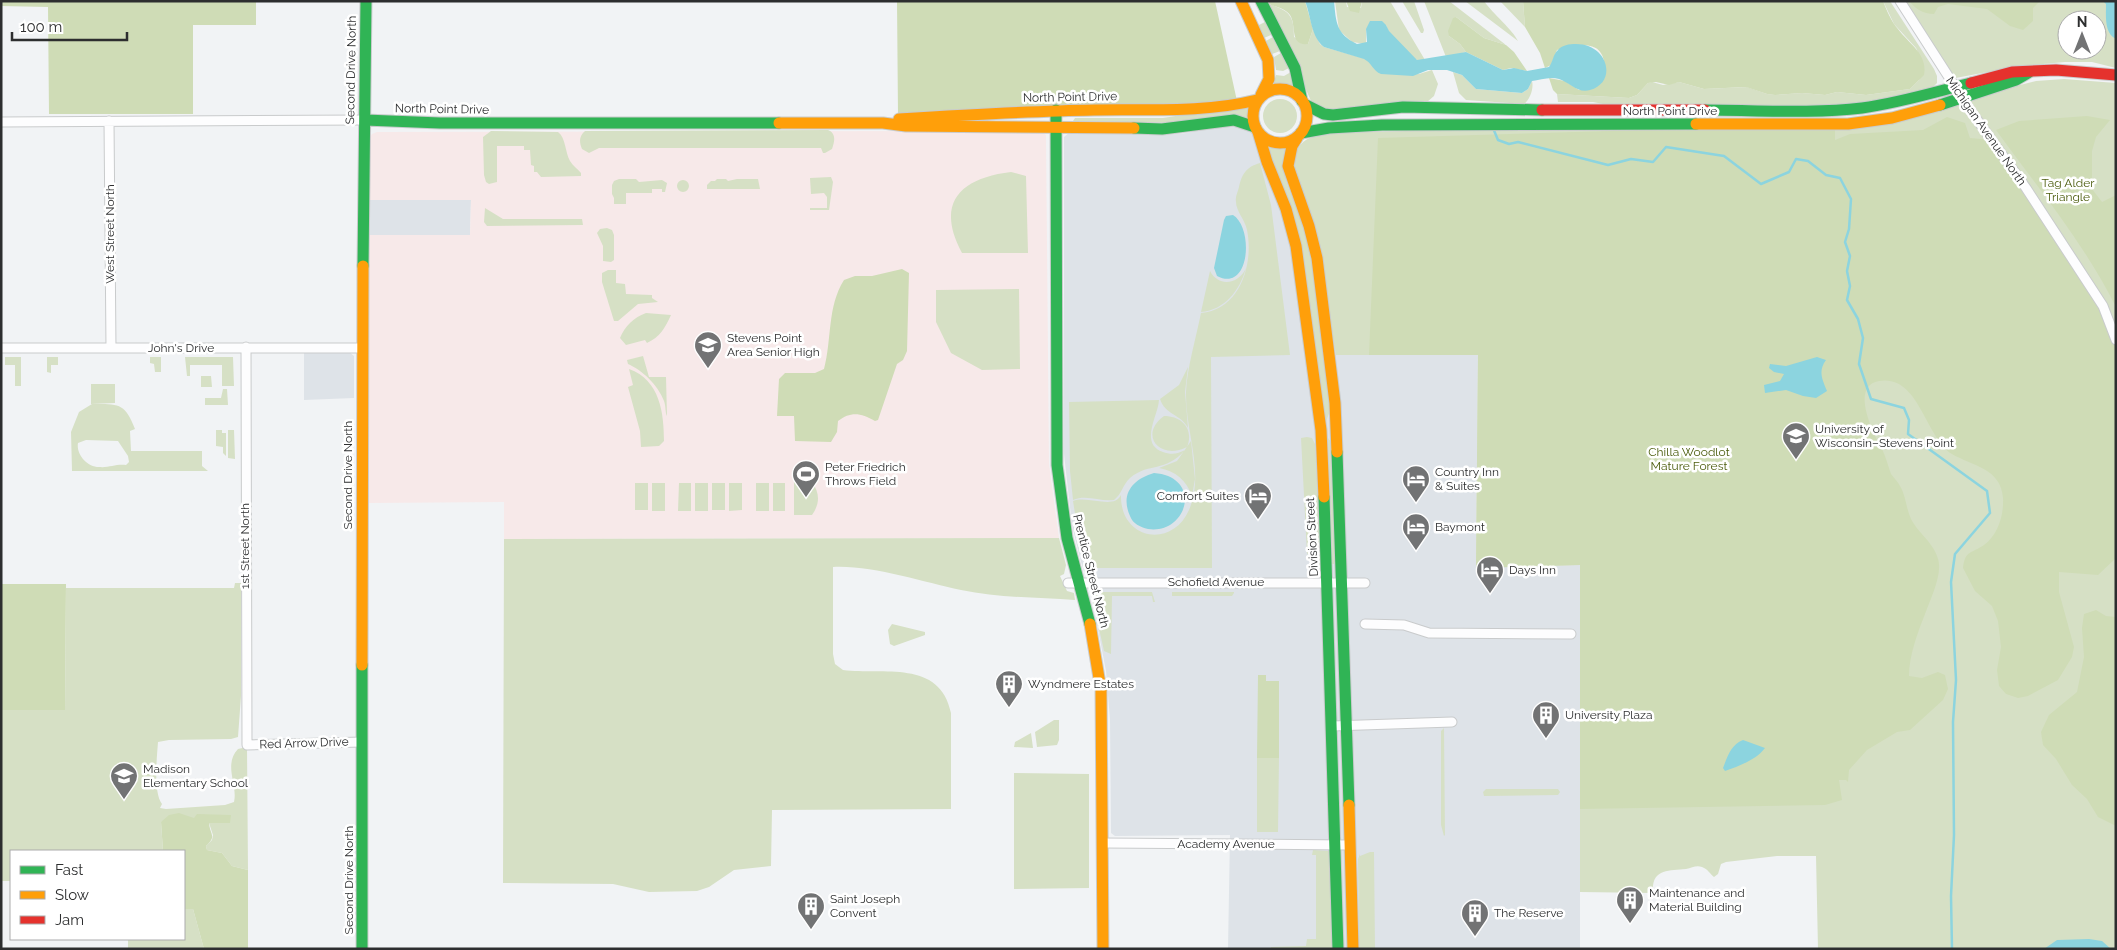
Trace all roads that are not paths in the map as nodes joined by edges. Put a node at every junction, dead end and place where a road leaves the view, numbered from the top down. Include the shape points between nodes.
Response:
1 (366, 1) edge
2 (1241, 1) edge
3 (1261, 1) edge
4 (1900, 1) edge
5 (2116, 75) edge
6 (1959, 92) junction
7 (1259, 97) junction
8 (1304, 103) junction
9 (1056, 110) junction
10 (364, 120) junction
11 (109, 121) junction
12 (1, 122) edge
13 (883, 122) junction
14 (1056, 126) junction
15 (1257, 130) junction
16 (1299, 135) junction
17 (2116, 340) edge
18 (1, 348) edge
19 (111, 348) junction
20 (246, 348) junction
21 (362, 348) junction
22 (1074, 582) junction
23 (1328, 583) junction
24 (1342, 583) junction
25 (1365, 583) dead end
26 (1365, 624) dead end
27 (1571, 634) dead end
28 (1452, 722) dead end
29 (1332, 726) junction
30 (1346, 726) junction
31 (362, 742) junction
32 (247, 745) joint
33 (1103, 843) junction
34 (1336, 844) junction
35 (1349, 844) junction
36 (362, 949) edge
37 (1103, 949) edge
38 (1338, 949) edge
39 (1353, 949) edge

1 - 10 street, Second Drive North
2 - 7 street via 1268,60 1269,79
3 - 8 street via 1295,68
4 - 6 street, Michigan Avenue North
5 - 6 street, North Point Drive via 2074,70 2030,72 2016,80
6 - 8 street, North Point Drive via 1834,110 1402,107 1334,115 1324,114
6 - 16 street, North Point Drive via 1898,117 1835,124 1382,125 1329,128
6 - 17 street, Michigan Avenue North via 2102,306
7 - 8 street via 1271,91 1284,90
7 - 9 street, North Point Drive via 1204,108
7 - 15 street via 1254,111
8 - 16 street via 1307,116
9 - 13 street, North Point Drive
9 - 14 street, Prentice Street North
10 - 11 street, North Point Drive
10 - 13 street, North Point Drive via 440,123
10 - 21 street, Second Drive North
11 - 12 street, North Point Drive
11 - 19 street, West Street North
13 - 14 street, North Point Drive via 906,126
14 - 15 street, North Point Drive via 1162,129 1234,120
14 - 22 street, Prentice Street North via 1057,465
15 - 16 street via 1275,142 1288,142
15 - 23 street, Division Street via 1296,246 1321,430
16 - 24 street via 1292,146 1288,166 1312,237 1328,334 1335,403
18 - 19 street, John's Drive
19 - 20 street, John's Drive
20 - 21 street, John's Drive
20 - 32 street, 1st Street North
21 - 31 street, Second Drive North
22 - 23 street, Schofield Avenue
22 - 33 street, Prentice Street North via 1093,637 1101,690
23 - 24 street, Schofield Avenue
23 - 29 street, Division Street
24 - 25 street, Schofield Avenue
24 - 30 street
26 - 27 street via 1404,625 1430,633
28 - 30 street
29 - 30 street
29 - 34 street, Division Street
30 - 35 street
31 - 32 street, Red Arrow Drive
31 - 36 street, Second Drive North
33 - 34 street, Academy Avenue
33 - 37 street, Prentice Street North
34 - 35 street, Academy Avenue
34 - 38 street, Division Street
35 - 39 street

